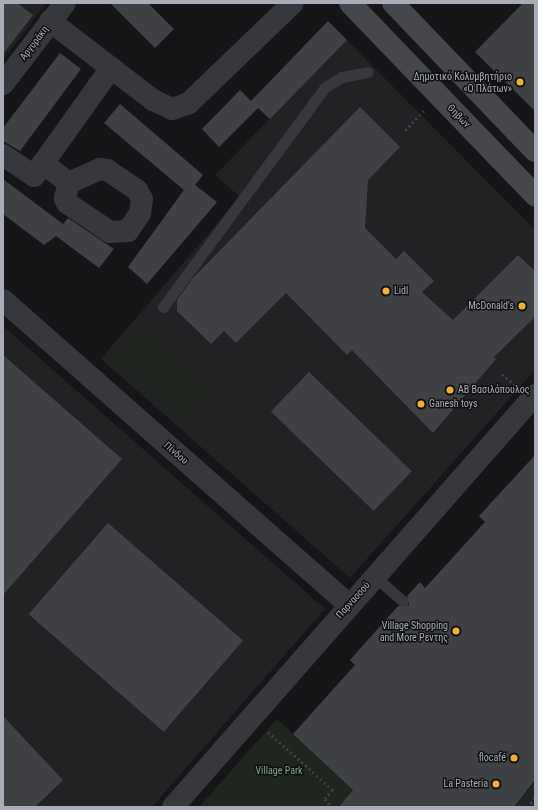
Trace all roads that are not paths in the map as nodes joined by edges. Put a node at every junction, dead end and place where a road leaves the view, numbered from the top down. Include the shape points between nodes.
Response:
1 (65, 3) edge
2 (293, 3) edge
3 (350, 3) edge
4 (393, 3) edge
5 (50, 21) junction
6 (111, 68) junction
7 (368, 72) dead end
8 (3, 84) edge
9 (535, 151) edge
10 (3, 155) edge
11 (43, 163) junction
12 (70, 183) dead end
13 (535, 195) edge
14 (3, 300) edge
15 (163, 306) dead end
16 (535, 396) edge
17 (374, 576) junction
18 (403, 601) dead end
19 (349, 605) junction
20 (173, 807) edge

1 - 5 street, Αργυράκη
2 - 6 street via 189,103 172,109 153,100
3 - 13 main road, Θηβών
4 - 9 main road
5 - 6 street
5 - 8 street, Αργυράκη
6 - 11 street
7 - 15 lane via 342,77 325,87
10 - 11 street via 34,176
11 - 12 street
14 - 19 street, Πίνδου
16 - 17 street, Παρνασσού
17 - 18 lane
17 - 19 street, Παρνασσού
19 - 20 street, Παρνασσού

